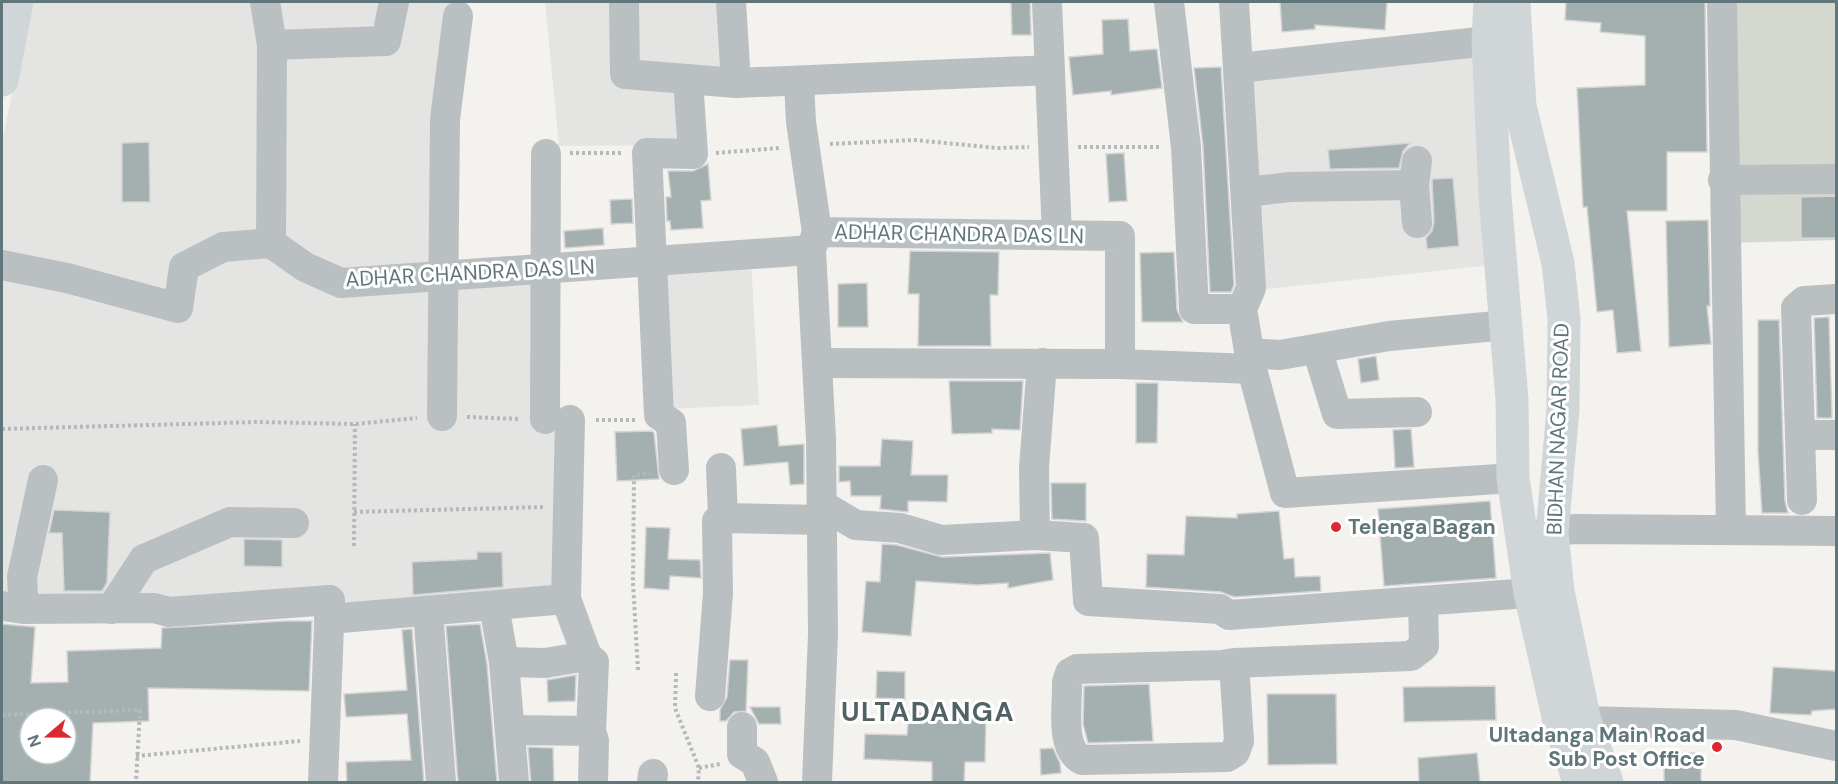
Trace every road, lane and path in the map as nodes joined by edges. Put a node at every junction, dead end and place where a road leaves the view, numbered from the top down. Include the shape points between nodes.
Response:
1 (17, 2) edge
2 (265, 2) edge
3 (394, 2) edge
4 (624, 2) edge
5 (731, 2) edge
6 (1047, 2) edge
7 (1168, 2) edge
8 (1234, 2) edge
9 (1490, 2) edge
10 (1514, 2) edge
11 (1722, 2) edge
12 (458, 16) dead end
13 (1488, 41) junction
14 (272, 45) junction
15 (1239, 68) junction
16 (1050, 70) junction
17 (688, 79) junction
18 (2, 80) edge
19 (799, 81) junction
20 (736, 83) junction
21 (804, 145) junction
22 (1054, 147) junction
23 (1186, 147) junction
24 (647, 153) junction
25 (546, 154) joint
26 (693, 154) junction
27 (1836, 179) edge
28 (1723, 180) junction
29 (1246, 192) junction
30 (1417, 223) dead end
31 (1058, 235) junction
32 (814, 241) junction
33 (271, 243) junction
34 (654, 262) junction
35 (2, 265) edge
36 (546, 270) junction
37 (442, 275) junction
38 (1246, 299) junction
39 (1836, 299) edge
40 (1507, 325) junction
41 (1317, 350) junction
42 (1250, 361) junction
43 (817, 363) junction
44 (1042, 363) junction
45 (1120, 364) junction
46 (1417, 412) dead end
47 (659, 415) junction
48 (442, 416) junction
49 (558, 420) junction
50 (355, 424) junction
51 (2, 429) edge
52 (1800, 435) junction
53 (1836, 435) edge
54 (721, 468) dead end
55 (674, 470) joint
56 (1513, 478) junction
57 (43, 480) dead end
58 (1802, 500) dead end
59 (568, 507) junction
60 (354, 513) junction
61 (822, 513) junction
62 (723, 518) junction
63 (294, 523) dead end
64 (1731, 529) junction
65 (1836, 531) edge
66 (1035, 535) junction
67 (1537, 535) junction
68 (354, 546) dead end
69 (1530, 593) junction
70 (566, 600) junction
71 (1423, 601) junction
72 (494, 606) junction
73 (13, 607) edge
74 (111, 609) junction
75 (330, 610) junction
76 (428, 611) junction
77 (587, 656) junction
78 (504, 662) junction
79 (1234, 663) junction
80 (638, 670) dead end
81 (676, 673) dead end
82 (710, 696) dead end
83 (2, 715) edge
84 (1585, 721) junction
85 (742, 727) dead end
86 (510, 730) junction
87 (591, 731) junction
88 (325, 741) junction
89 (1836, 746) edge
90 (136, 756) junction
91 (136, 783) edge
92 (324, 783) edge
93 (441, 783) edge
94 (514, 783) edge
95 (593, 783) edge
96 (698, 783) edge
97 (763, 783) edge
98 (817, 783) edge
99 (1578, 783) edge
100 (1607, 783) edge

1 - 18 main road
2 - 14 street
3 - 14 street via 386,40
4 - 17 street via 625,74
5 - 20 street
6 - 16 street
7 - 23 street
8 - 15 street
9 - 13 main road, BIDHAN NAGAR ROAD
10 - 67 main road, BIDHAN NAGAR ROAD via 1520,106 1558,263 1564,319 1563,409
11 - 28 street
12 - 37 street via 445,119
13 - 15 street
13 - 40 main road, BIDHAN NAGAR ROAD via 1495,196
14 - 33 street
15 - 29 street
16 - 19 street
16 - 22 street
17 - 20 street
17 - 26 street
19 - 20 street
19 - 21 street
21 - 22 path via 914,140 997,148
21 - 26 path
21 - 32 street
22 - 23 path
22 - 31 street
23 - 38 street via 1194,309
24 - 25 path
24 - 26 street
24 - 34 street
25 - 36 street
27 - 28 street
28 - 64 street
29 - 30 street via 1416,173
29 - 38 street
31 - 32 street, ADHAR CHANDRA DAS LN
31 - 45 street, ADHAR CHANDRA DAS LN via 1120,236
32 - 34 street, ADHAR CHANDRA DAS LN
32 - 43 street
33 - 35 street via 223,247 184,267 177,308
33 - 37 street, ADHAR CHANDRA DAS LN via 305,267 341,283
34 - 36 street, ADHAR CHANDRA DAS LN
34 - 47 street
36 - 37 street, ADHAR CHANDRA DAS LN
36 - 49 street
37 - 48 street
38 - 42 street
39 - 52 street via 1804,301 1796,308
40 - 41 street via 1389,336
40 - 56 main road, BIDHAN NAGAR ROAD
41 - 42 street
41 - 46 street via 1337,414
42 - 45 street
42 - 56 street via 1285,493
43 - 44 street
43 - 61 street
44 - 45 street
44 - 66 street via 1034,468
47 - 49 path via 653,420
47 - 55 street via 671,423
48 - 49 path
48 - 50 path
49 - 59 street
50 - 51 path via 257,422
50 - 60 path
52 - 53 street
52 - 58 street
54 - 62 street
55 - 80 path via 634,475 633,583
56 - 67 main road, BIDHAN NAGAR ROAD
57 - 73 street
59 - 60 path
59 - 70 street
60 - 68 path
61 - 62 street
61 - 66 street via 856,525 900,528 941,540
61 - 98 street via 823,634
62 - 82 street via 717,521 718,593
63 - 74 street via 230,522 144,559
64 - 65 street
64 - 67 street via 1574,529
66 - 71 street via 1084,538 1088,601 1220,609 1229,615
67 - 69 main road, BIDHAN NAGAR ROAD
67 - 84 main road, BIDHAN NAGAR ROAD via 1558,591
69 - 71 street
69 - 99 main road, BIDHAN NAGAR ROAD via 1559,721
70 - 72 street
70 - 77 street
71 - 79 street via 1424,646 1412,656
72 - 76 street
72 - 78 street
73 - 74 street
74 - 75 street
75 - 76 street
75 - 88 street
76 - 93 street
77 - 78 street via 545,663
77 - 87 street via 594,663
78 - 86 street
79 - 79 street via 1239,741 1235,752 1227,757 1082,760 1073,755 1068,745 1070,673 1077,669
81 - 96 path via 675,708 699,768
83 - 90 path via 140,710
84 - 89 street via 1736,725
84 - 100 main road, BIDHAN NAGAR ROAD
85 - 97 street via 742,754 755,762
86 - 87 street
86 - 94 street
87 - 95 street
88 - 90 path via 278,741
88 - 92 street
90 - 91 path

